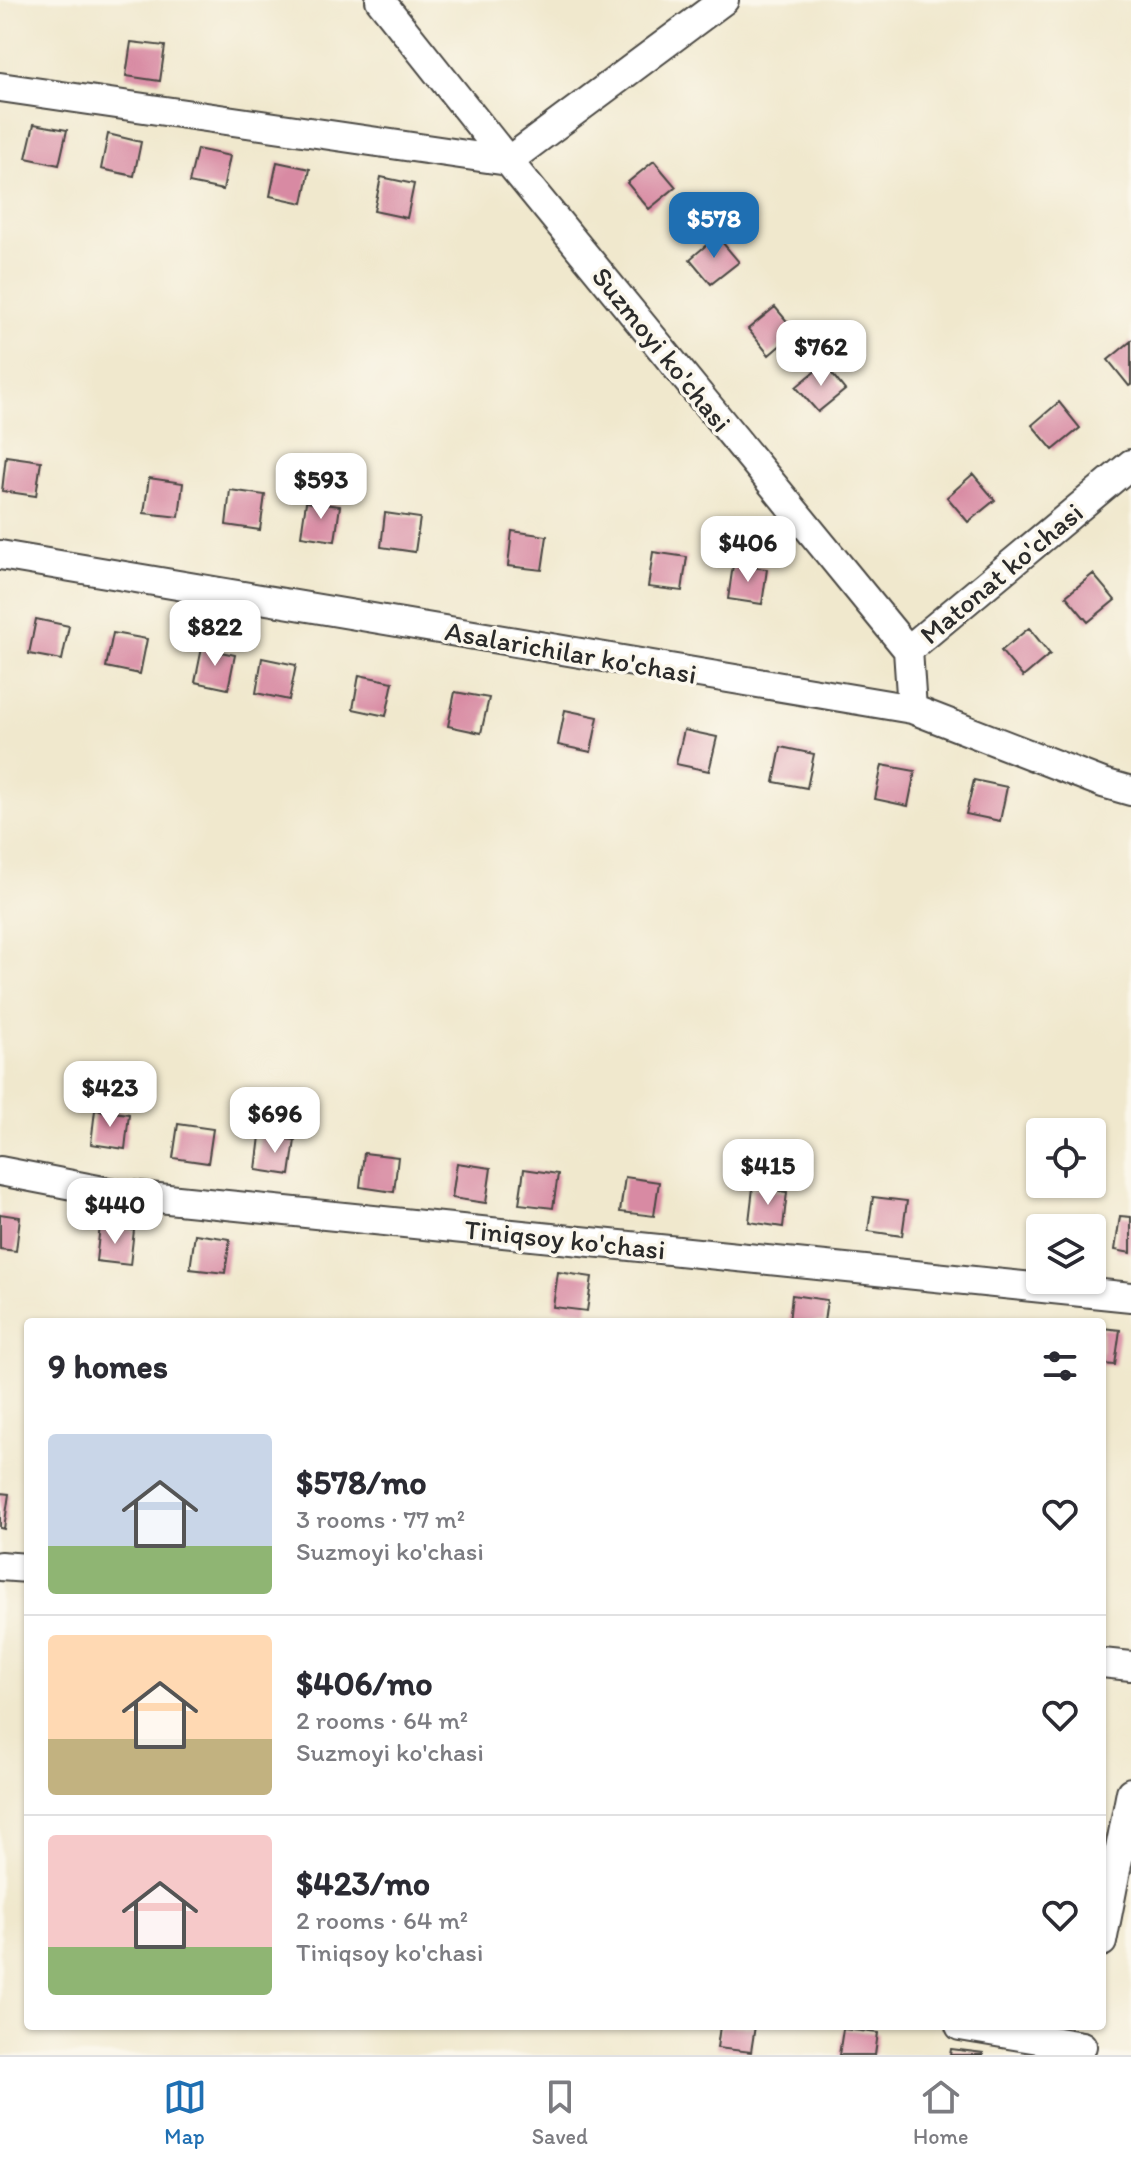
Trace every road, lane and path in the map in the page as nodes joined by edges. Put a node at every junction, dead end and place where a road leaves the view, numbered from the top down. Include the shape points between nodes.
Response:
1 (380, 0) edge
2 (724, 0) edge
3 (0, 87) edge
4 (508, 161) junction
5 (1127, 477) edge
6 (0, 555) edge
7 (908, 650) junction
8 (912, 709) junction
9 (1131, 791) edge
10 (0, 1171) edge
11 (1131, 1297) edge
12 (0, 1566) edge
13 (24, 1568) edge
14 (1106, 1663) edge
15 (1131, 1666) edge
16 (1131, 1792) edge
17 (1106, 1921) edge
18 (991, 2030) edge
19 (1083, 2042) edge

1 - 4 street, Suzmoyi ko'chasi
2 - 4 street
3 - 4 street
4 - 7 street, Suzmoyi ko'chasi
5 - 7 street, Matonat ko'chasi
6 - 8 street, Asalarichilar ko'chasi
7 - 8 street
8 - 9 street, Asalarichilar ko'chasi
10 - 11 street, Tiniqsoy ko'chasi via 119,1194
12 - 13 street
14 - 15 street
16 - 17 street
18 - 19 street

